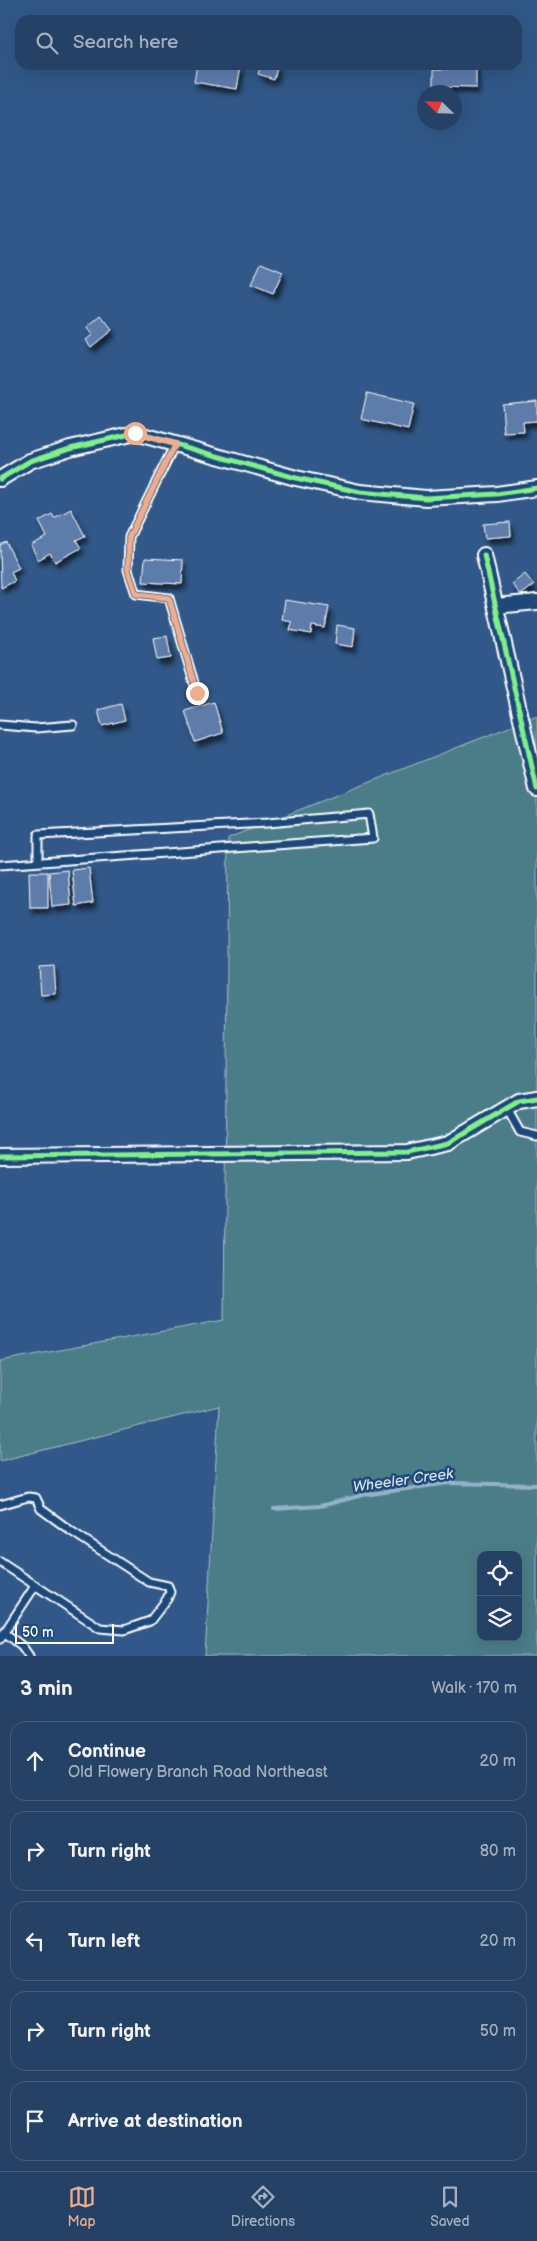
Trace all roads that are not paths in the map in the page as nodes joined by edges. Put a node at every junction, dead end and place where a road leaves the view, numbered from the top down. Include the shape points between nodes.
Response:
1 (175, 444) junction
2 (0, 479) edge
3 (537, 488) edge
4 (484, 555) dead end
5 (537, 602) edge
6 (496, 606) junction
7 (197, 693) dead end
8 (0, 725) edge
9 (73, 725) dead end
10 (537, 789) edge
11 (38, 862) junction
12 (0, 865) edge
13 (537, 1098) edge
14 (506, 1109) junction
15 (537, 1136) edge
16 (0, 1156) edge
17 (0, 1505) edge
18 (0, 1562) edge
19 (35, 1586) junction
20 (5, 1633) junction
21 (0, 1639) edge
22 (29, 1656) edge

1 - 2 street via 135,433 30,461
1 - 3 street via 296,478 360,492 426,498
1 - 7 lane via 129,537 128,570 136,594 169,598
4 - 6 street
5 - 6 street
6 - 10 street
8 - 9 lane via 36,728
11 - 11 lane via 78,859 374,838 369,814 38,835
11 - 12 lane
13 - 14 street via 520,1101
14 - 15 lane via 520,1132
14 - 16 street via 448,1143 407,1152
17 - 19 lane via 28,1497 36,1498 41,1509 71,1531 149,1582 168,1586 170,1592 150,1621 124,1630 100,1628
18 - 19 lane
19 - 20 lane
20 - 21 lane
20 - 22 lane

